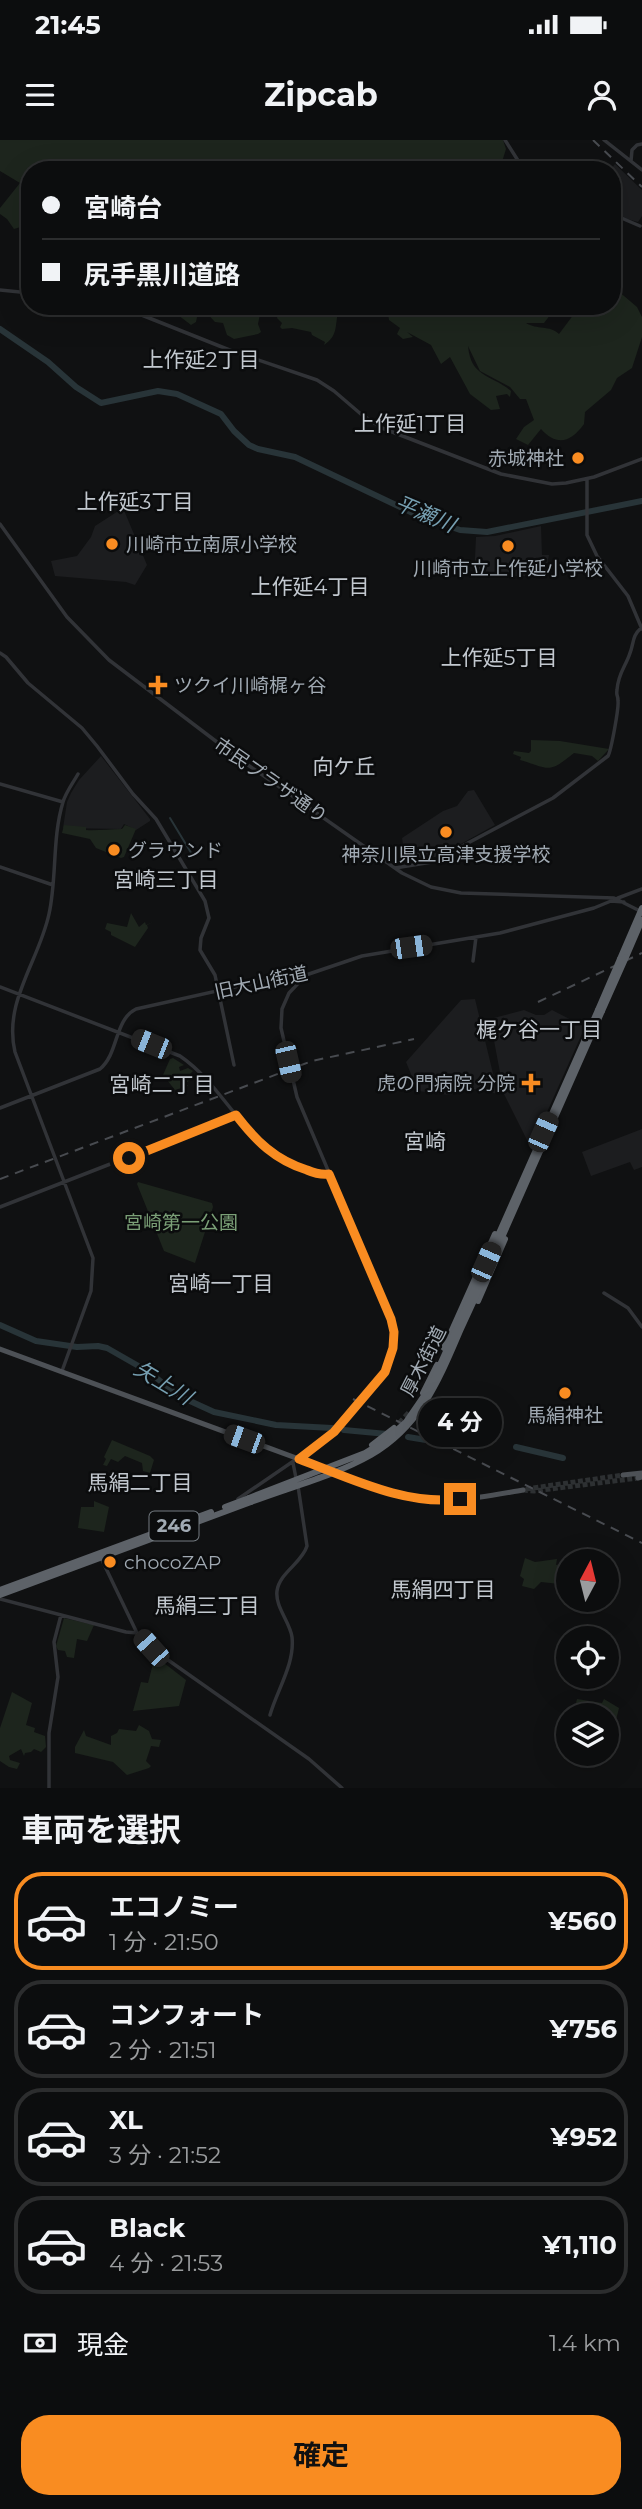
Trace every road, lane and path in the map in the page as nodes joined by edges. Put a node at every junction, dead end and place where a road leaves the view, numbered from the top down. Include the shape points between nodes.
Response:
1 (505, 140) edge
2 (604, 140) edge
3 (642, 144) edge
4 (518, 161) edge
5 (631, 161) junction
6 (642, 170) edge
7 (621, 218) edge
8 (640, 226) dead end
9 (0, 290) edge
10 (21, 292) edge
11 (141, 315) edge
12 (642, 459) edge
13 (587, 480) junction
14 (0, 524) edge
15 (641, 629) edge
16 (0, 653) edge
17 (78, 774) dead end
18 (0, 784) edge
19 (63, 802) junction
20 (0, 867) edge
21 (395, 868) junction
22 (53, 885) junction
23 (642, 889) edge
24 (592, 898) junction
25 (614, 898) junction
26 (624, 902) junction
27 (589, 909) junction
28 (642, 910) edge
29 (642, 920) edge
30 (476, 937) junction
31 (623, 958) junction
32 (473, 961) dead end
33 (288, 976) junction
34 (303, 977) junction
35 (296, 983) junction
36 (0, 987) edge
37 (218, 991) junction
38 (19, 994) junction
39 (120, 1032) junction
40 (234, 1065) dead end
41 (32, 1095) junction
42 (0, 1108) edge
43 (236, 1115) junction
44 (329, 1174) junction
45 (65, 1183) junction
46 (0, 1208) edge
47 (505, 1225) junction
48 (604, 1293) dead end
49 (478, 1301) dead end
50 (642, 1327) edge
51 (0, 1349) edge
52 (62, 1372) junction
53 (409, 1413) tunnel mouth
54 (398, 1424) tunnel mouth
55 (296, 1461) junction
56 (323, 1467) junction
57 (623, 1475) tunnel mouth
58 (641, 1476) edge
59 (295, 1489) dead end
60 (523, 1490) tunnel mouth
61 (247, 1499) junction
62 (230, 1508) junction
63 (100, 1555) junction
64 (0, 1590) edge
65 (0, 1597) edge
66 (61, 1615) junction
67 (137, 1633) junction
68 (270, 1715) dead end
69 (49, 1788) edge
70 (342, 1788) edge

1 - 4 street
2 - 5 street
3 - 5 street via 632,150
5 - 6 street
7 - 8 street
9 - 10 street
11 - 13 street via 317,380 382,428 485,469 552,484
12 - 13 street
13 - 15 street via 586,531 628,596
14 - 21 street, 市民プラザ通り via 67,617 109,660
15 - 21 street via 622,666 608,756 554,798 432,862
16 - 37 street via 82,728 156,819 207,906 209,918 200,946
17 - 19 street
18 - 19 street
19 - 22 street
20 - 22 street
21 - 24 street, 市民プラザ通り via 431,887 461,893
22 - 38 street via 47,922
23 - 25 street, 市民プラザ通り
24 - 25 street, 市民プラザ通り
24 - 27 street
25 - 26 street, 市民プラザ通り
26 - 27 street via 611,901
26 - 28 street, 市民プラザ通り
27 - 30 street, 旧大山街道
28 - 31 highway, 厚木街道 / 246
29 - 31 highway, 厚木街道 / 246
30 - 32 street
30 - 34 street, 旧大山街道 via 362,956
31 - 47 highway, 厚木街道 / 246, bridge
33 - 34 street, 旧大山街道
33 - 35 street
33 - 37 street, 旧大山街道
34 - 35 street
35 - 44 street via 282,1009 281,1032 297,1097
36 - 38 street
37 - 39 street, 旧大山街道 via 136,1009 126,1016
37 - 40 street
38 - 39 street
38 - 41 street via 12,1040
39 - 41 street, 旧大山街道 via 100,1069
39 - 43 street via 192,1064
41 - 42 street, 旧大山街道
41 - 45 street
43 - 44 street via 278,1158
43 - 45 street
44 - 55 street via 391,1319 393,1348 390,1363 377,1382 334,1432
45 - 46 street
45 - 52 street via 94,1270
47 - 49 highway via 505,1240
47 - 53 highway via 494,1236 427,1387
47 - 61 highway, 厚木街道 / 246, bridge via 430,1387 406,1422 365,1453
48 - 50 street via 628,1308
51 - 52 main road
52 - 55 main road
54 - 56 highway via 359,1453
55 - 56 main road
55 - 61 street
55 - 68 street via 307,1546 277,1590 292,1648
56 - 60 main road via 397,1495 427,1500
57 - 58 main road
59 - 62 highway
61 - 62 highway, 厚木街道 / 246
61 - 62 highway, 厚木街道 / 246
62 - 63 highway, 厚木街道 / 246
63 - 64 highway, 厚木街道 / 246
63 - 65 highway, 厚木街道 / 246
63 - 67 street
65 - 66 street
66 - 67 street
66 - 69 street via 54,1642 58,1677 49,1733
67 - 70 street via 151,1648 309,1759

